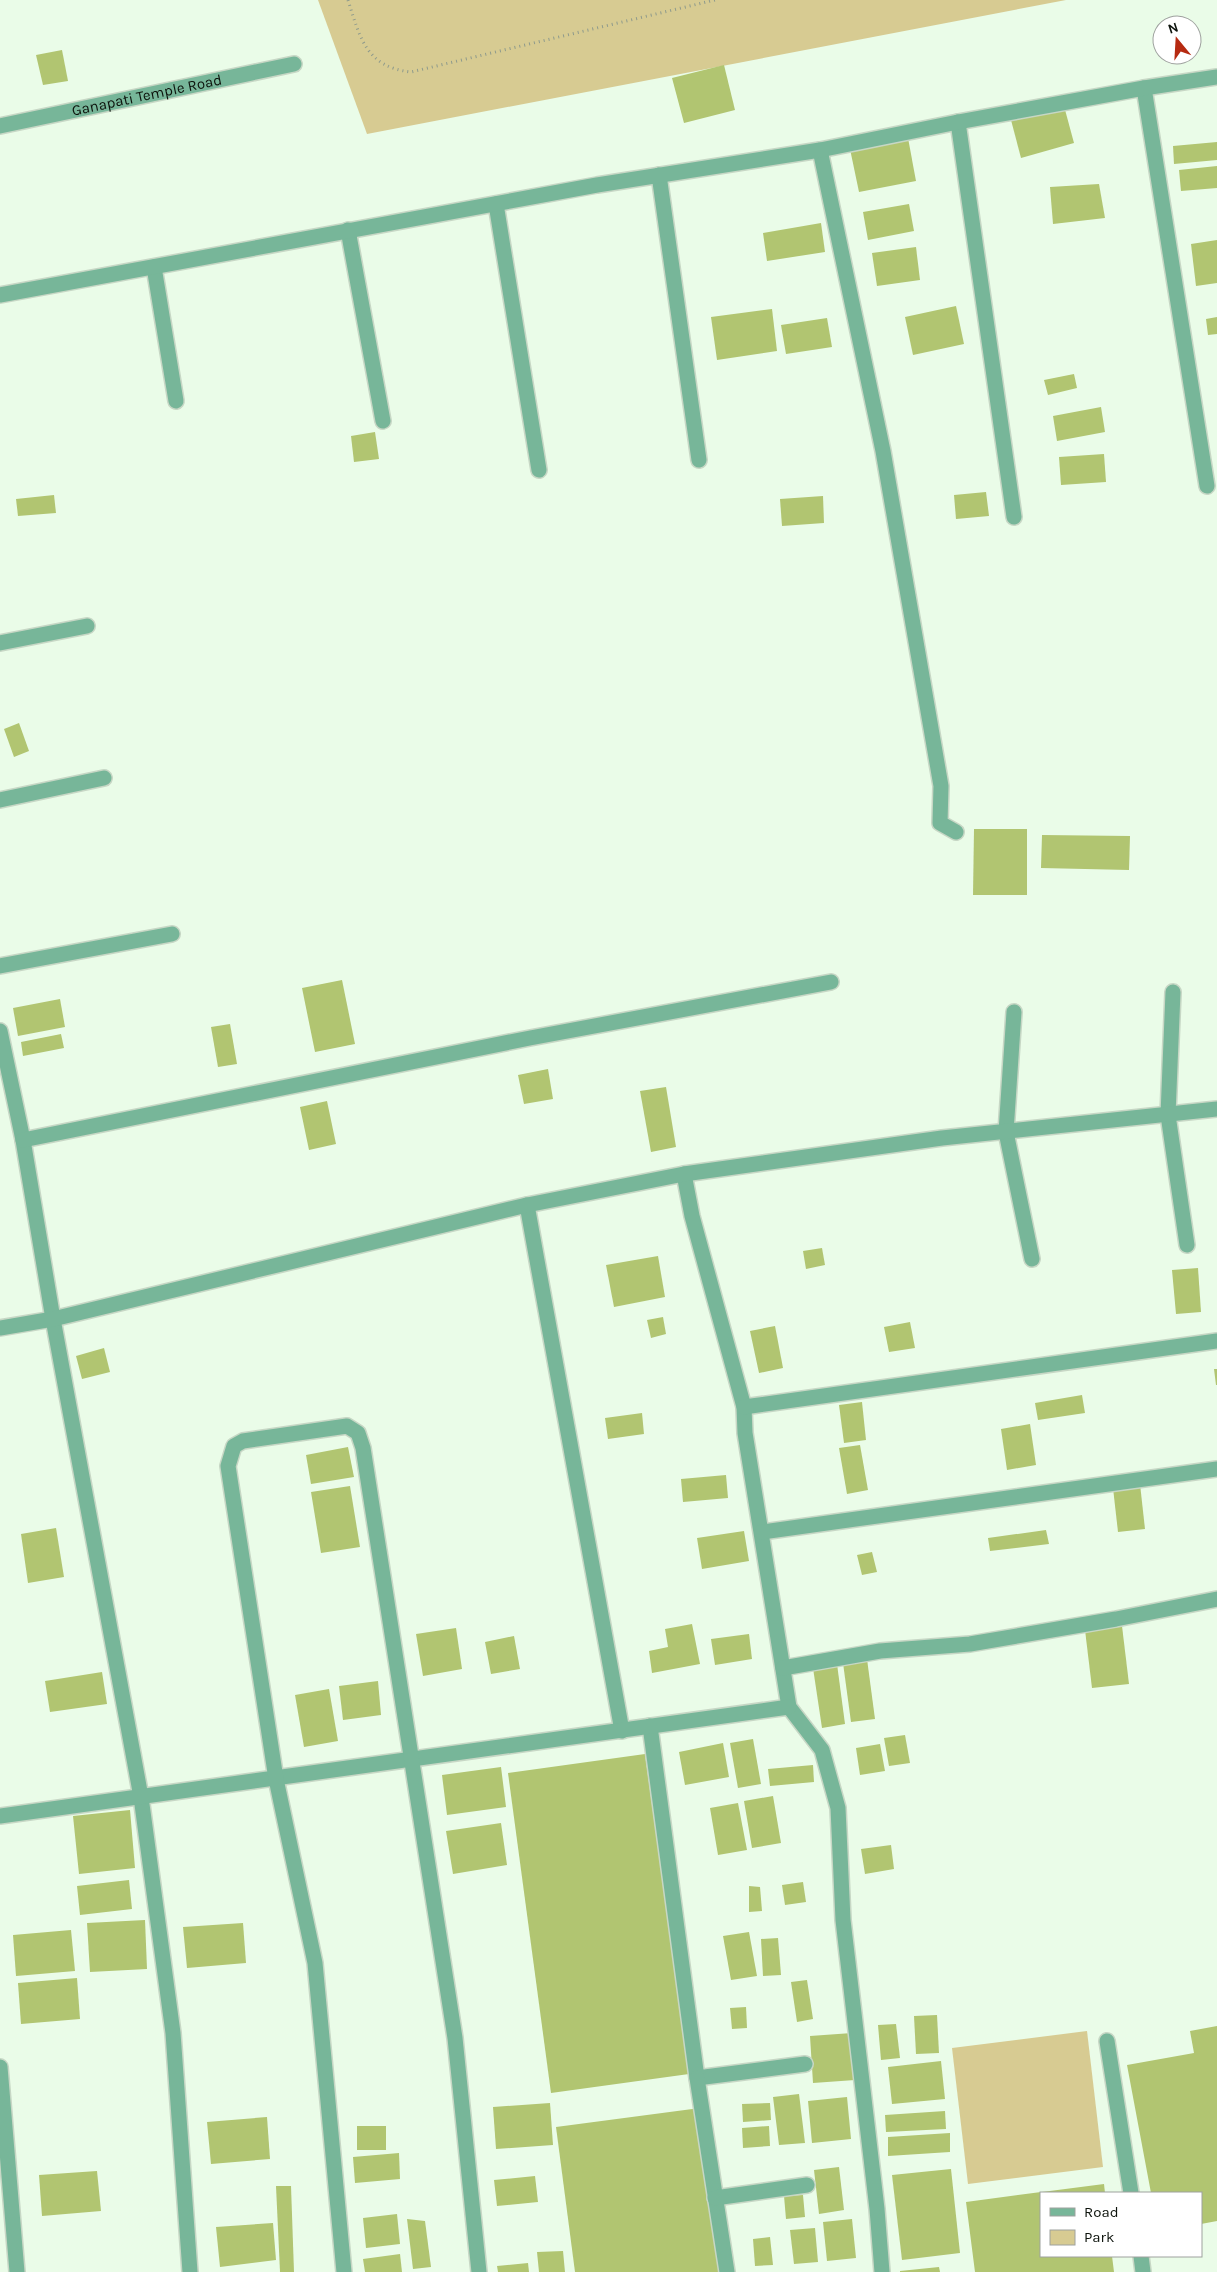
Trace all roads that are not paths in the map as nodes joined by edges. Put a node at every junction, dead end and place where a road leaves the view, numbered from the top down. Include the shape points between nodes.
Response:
1 (294, 64) dead end
2 (1217, 77) edge
3 (1144, 88) junction
4 (958, 122) junction
5 (0, 126) edge
6 (820, 150) junction
7 (659, 176) junction
8 (496, 204) junction
9 (348, 230) junction
10 (154, 266) junction
11 (0, 295) edge
12 (176, 401) dead end
13 (383, 422) dead end
14 (699, 460) dead end
15 (539, 470) dead end
16 (1207, 486) dead end
17 (1014, 517) dead end
18 (87, 626) dead end
19 (0, 644) edge
20 (104, 778) dead end
21 (0, 800) edge
22 (956, 832) dead end
23 (172, 934) dead end
24 (0, 966) edge
25 (831, 982) dead end
26 (1173, 992) dead end
27 (1014, 1012) dead end
28 (0, 1031) edge
29 (1217, 1109) edge
30 (1168, 1116) junction
31 (1006, 1132) junction
32 (23, 1140) junction
33 (684, 1174) junction
34 (527, 1205) junction
35 (1187, 1246) dead end
36 (1032, 1259) dead end
37 (53, 1319) junction
38 (0, 1328) edge
39 (1217, 1341) edge
40 (744, 1407) junction
41 (1217, 1469) edge
42 (762, 1532) junction
43 (1217, 1599) edge
44 (783, 1668) junction
45 (790, 1707) junction
46 (650, 1726) junction
47 (622, 1731) junction
48 (410, 1760) junction
49 (276, 1779) junction
50 (141, 1797) junction
51 (0, 1816) edge
52 (1107, 2041) dead end
53 (805, 2064) dead end
54 (0, 2067) edge
55 (697, 2078) junction
56 (807, 2184) dead end
57 (1131, 2192) edge
58 (716, 2198) junction
59 (1140, 2257) edge
60 (17, 2272) edge
61 (190, 2272) edge
62 (344, 2272) edge
63 (480, 2272) edge
64 (727, 2272) edge
65 (882, 2272) edge
66 (1143, 2272) edge

1 - 5 street, Ganapati Temple Road
2 - 3 street
3 - 4 street
3 - 16 street
4 - 6 street
4 - 17 street
6 - 7 street
6 - 22 street via 883,451 941,786 940,823
7 - 8 street
7 - 14 street
8 - 9 street
8 - 15 street
9 - 10 street
9 - 13 street
10 - 11 street
10 - 12 street
18 - 19 street
20 - 21 street
23 - 24 street
25 - 32 street via 520,1040
26 - 30 street
27 - 31 street
28 - 32 street
29 - 30 street
30 - 31 street
30 - 35 street
31 - 33 street
31 - 36 street
32 - 37 street
33 - 34 street
33 - 40 street via 692,1216
34 - 37 street
34 - 47 street
37 - 38 street
37 - 50 street
39 - 40 street
40 - 42 street via 745,1433
41 - 42 street
42 - 44 street
43 - 44 street via 970,1644 880,1651
44 - 45 street
45 - 46 street
45 - 65 street via 822,1750 838,1808 843,1920
46 - 47 street
46 - 55 street
47 - 48 street
48 - 49 street
48 - 49 street via 362,1448 358,1433 347,1426 336,1427 243,1441 234,1446 228,1466
48 - 63 street via 455,2038
49 - 50 street
49 - 62 street via 315,1963
50 - 51 street
50 - 61 street via 173,2033
52 - 57 street
53 - 55 street
54 - 60 street
55 - 58 street
56 - 58 street
58 - 64 street
59 - 66 street

